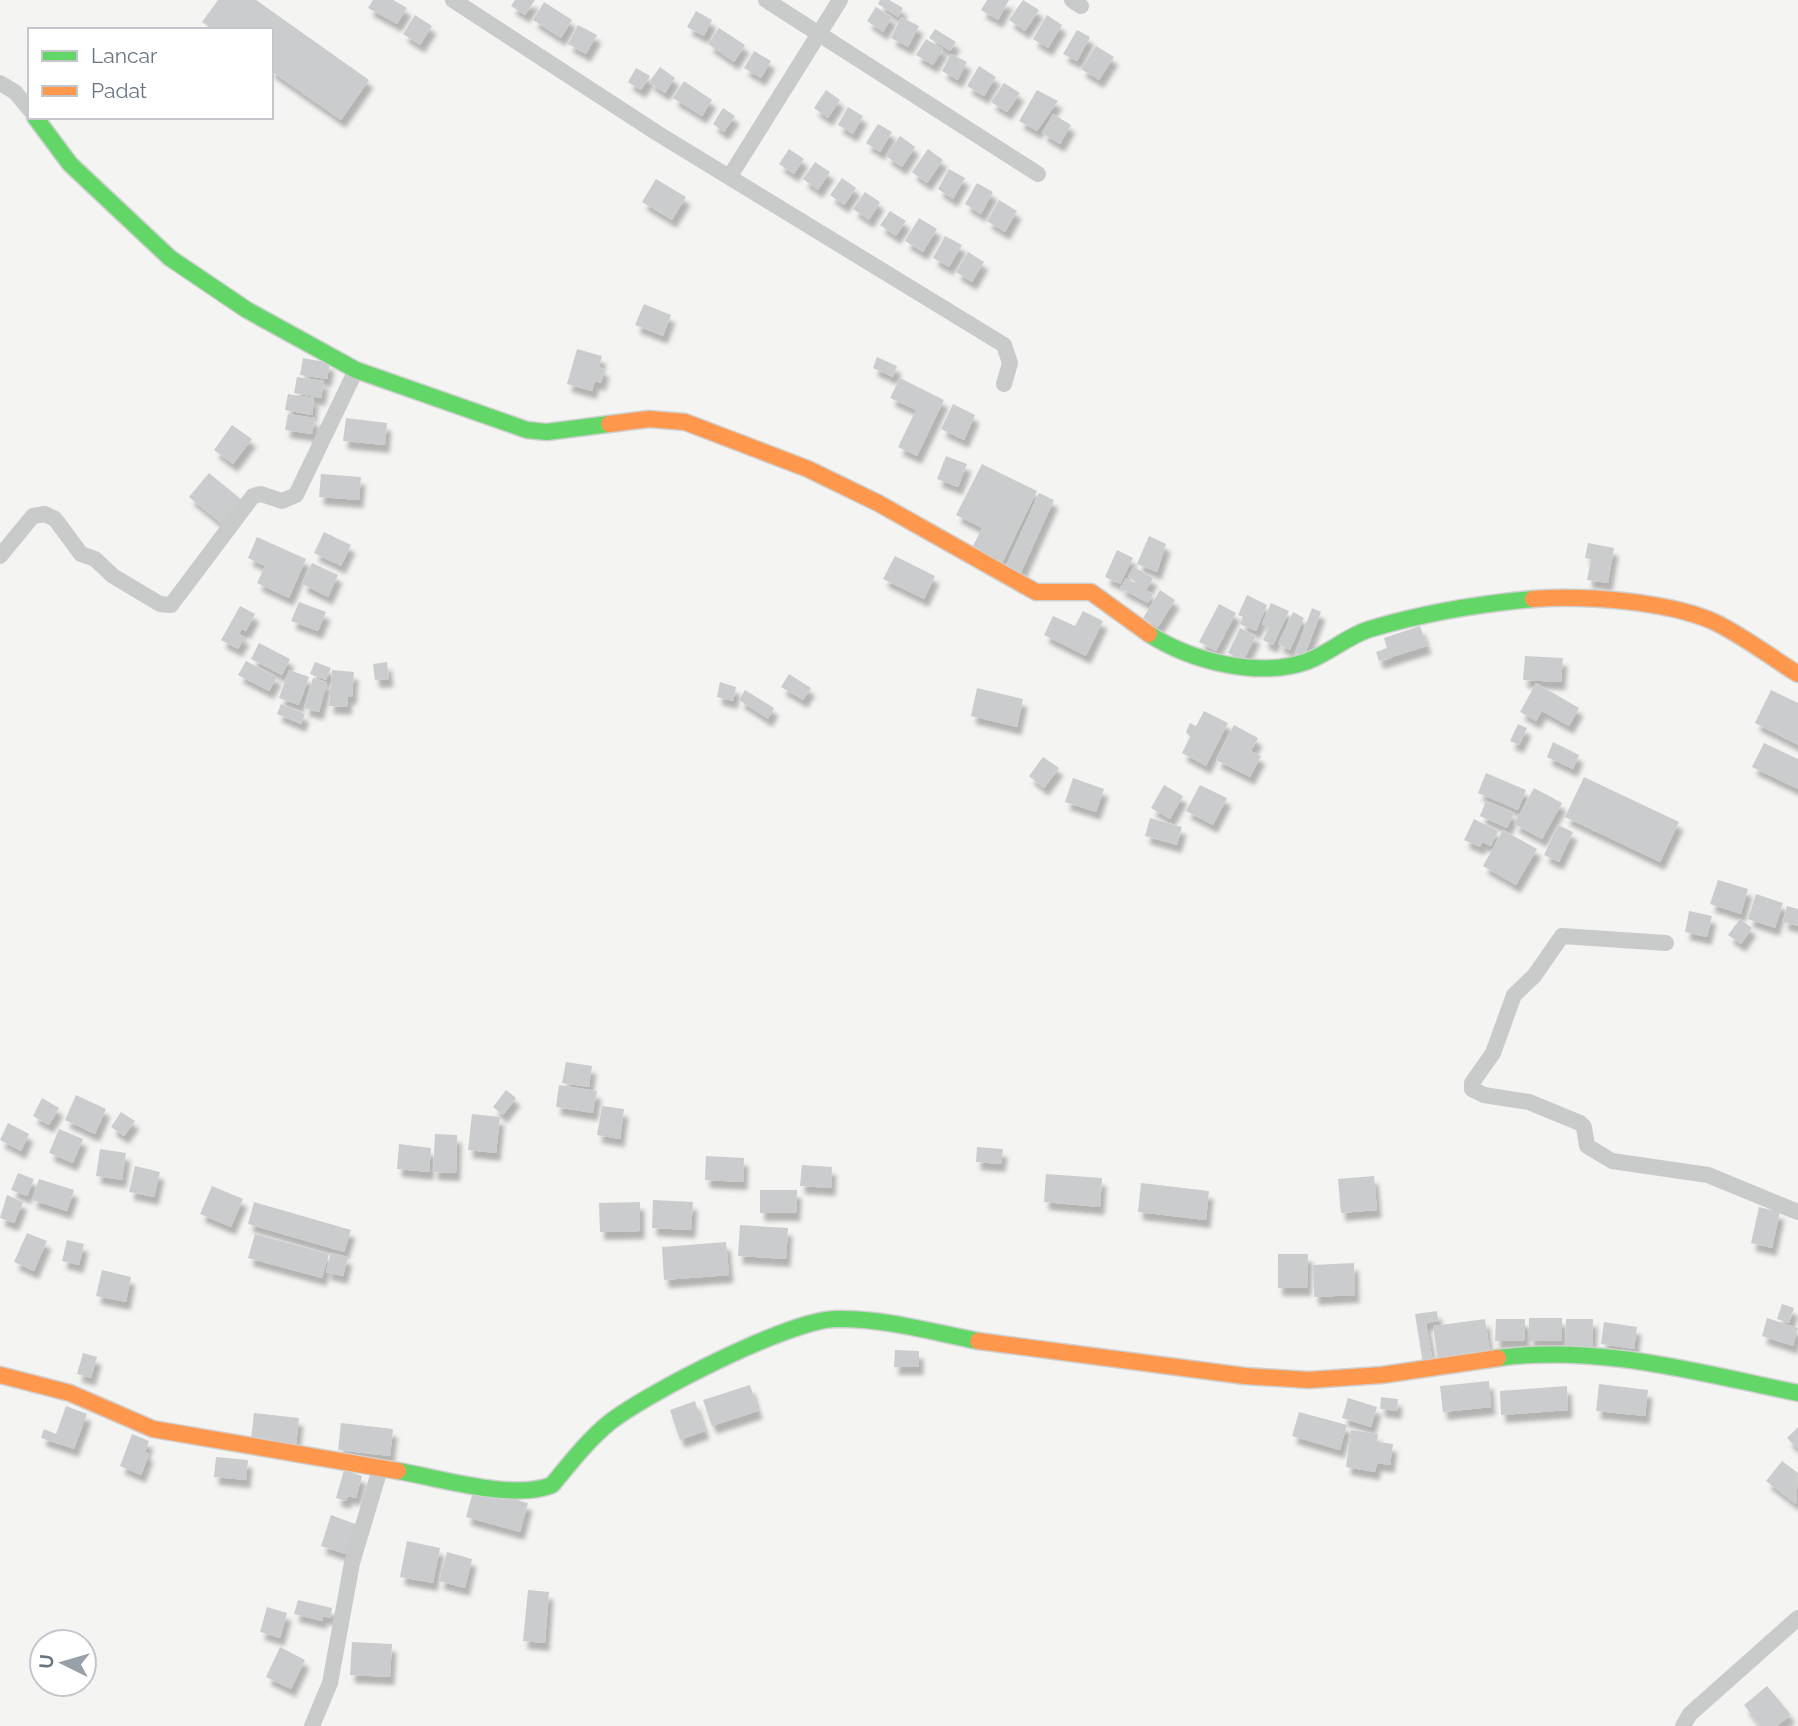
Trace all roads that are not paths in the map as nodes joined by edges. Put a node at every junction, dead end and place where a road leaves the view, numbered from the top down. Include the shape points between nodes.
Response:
1 (453, 0) edge
2 (766, 0) edge
3 (841, 0) edge
4 (474, 6) edge
5 (820, 34) junction
6 (0, 83) edge
7 (28, 108) edge
8 (37, 119) edge
9 (1038, 174) dead end
10 (730, 176) junction
11 (356, 370) junction
12 (1004, 384) dead end
13 (0, 556) edge
14 (1798, 674) edge
15 (1666, 943) dead end
16 (1798, 1212) edge
17 (0, 1375) edge
18 (1798, 1393) edge
19 (380, 1469) junction
20 (1798, 1618) edge
21 (312, 1726) edge
22 (1683, 1726) edge

1 - 4 street
2 - 5 street
3 - 5 street
4 - 10 street via 657,133
5 - 9 street
5 - 10 street
6 - 7 street
8 - 11 street via 71,164 170,258 247,310
10 - 12 street via 1004,345 1010,363
11 - 13 street via 296,495 282,501 253,496 171,605 160,604 81,554 55,519 45,514 33,516
11 - 14 street via 527,430 547,432 649,419 685,422 808,469 1036,592 1091,592 1152,636 1207,660 1258,667 1290,665 1309,661 1358,633 1395,622 1469,605 1573,596 1685,612 1712,621
15 - 16 street via 1562,936 1534,976 1514,995 1493,1053 1472,1089 1484,1096 1529,1102 1580,1123 1587,1146 1607,1159 1701,1173
17 - 19 street via 70,1393 153,1429
18 - 19 street via 1650,1363 1579,1354 1507,1357 1309,1380 1245,1376 1014,1348 872,1320 835,1319 810,1322 643,1400 609,1423 563,1474 540,1490 508,1490
19 - 21 street via 352,1563 332,1673
20 - 22 street via 1690,1714

